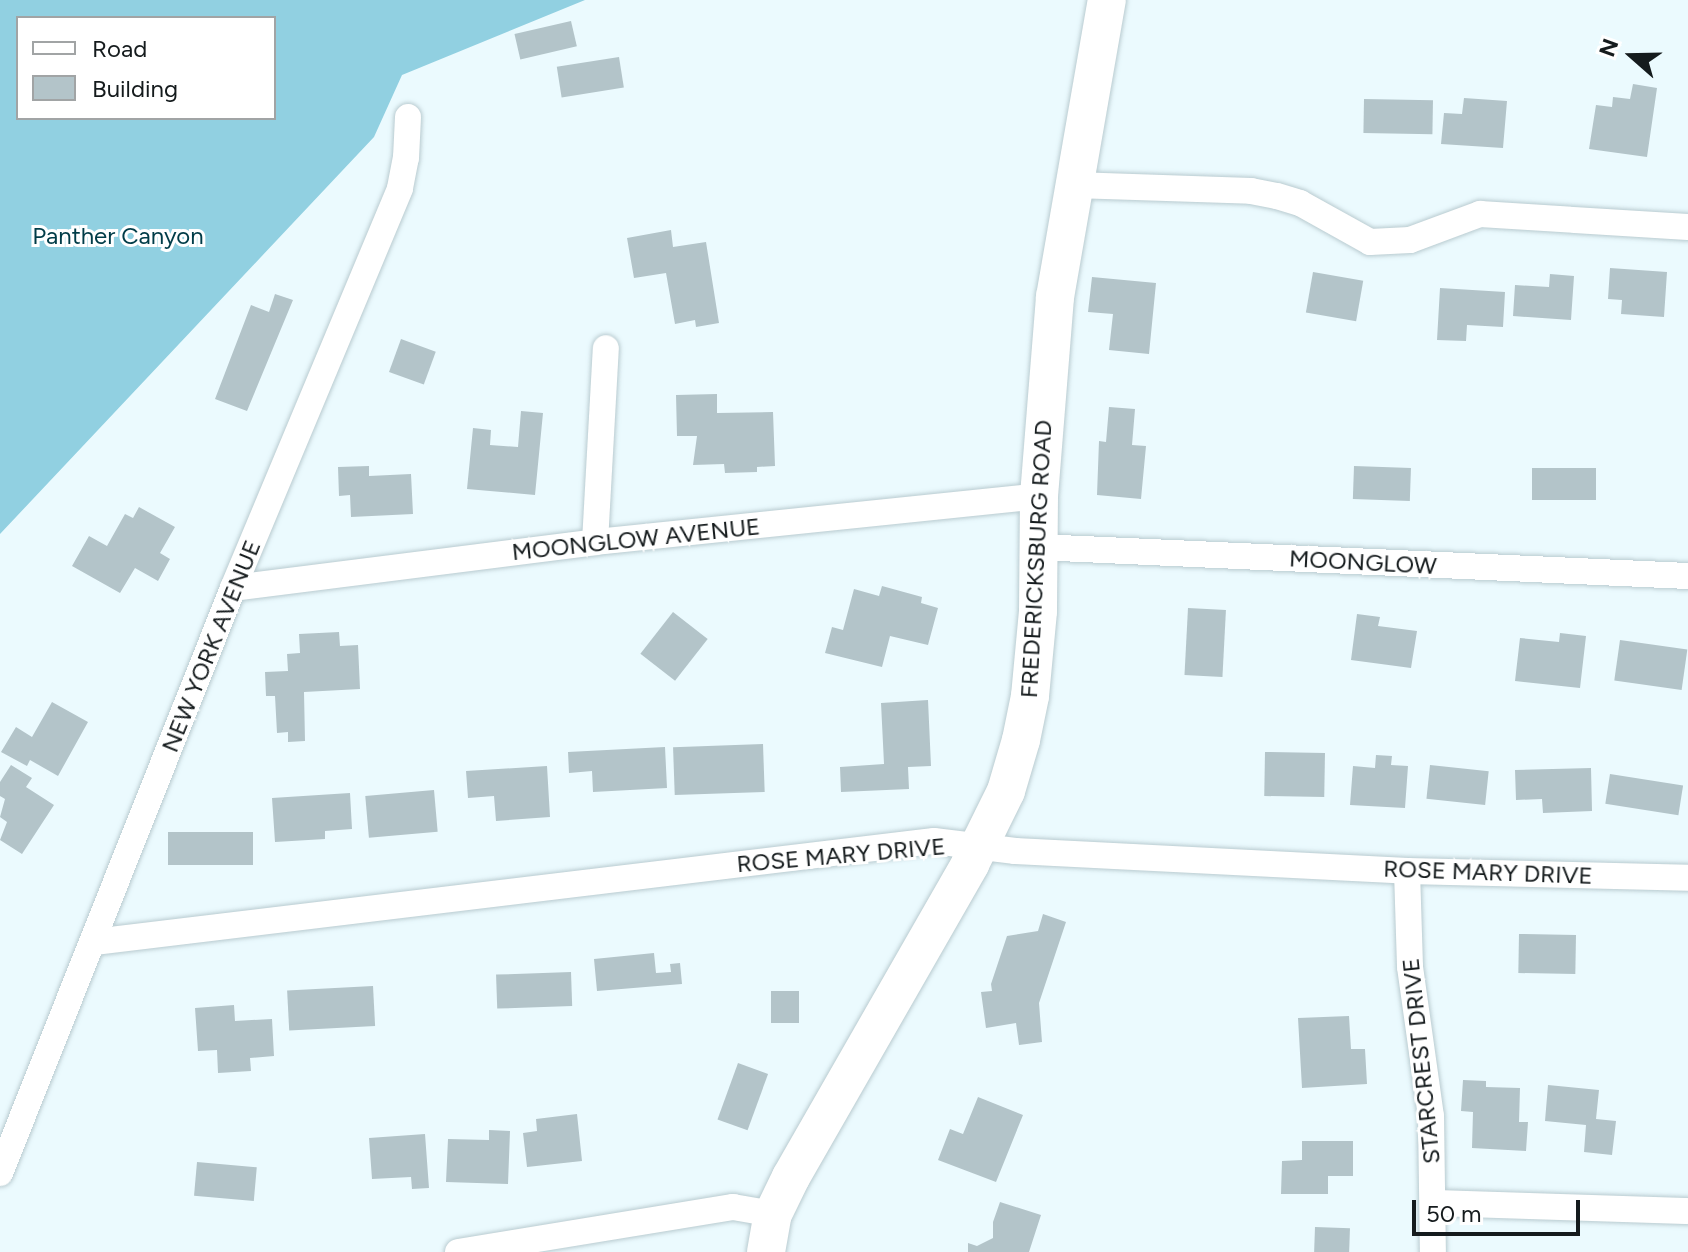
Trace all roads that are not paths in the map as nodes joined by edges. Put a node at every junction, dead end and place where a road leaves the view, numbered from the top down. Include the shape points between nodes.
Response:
1 (1107, 0) edge
2 (408, 117) dead end
3 (1074, 185) junction
4 (1688, 227) edge
5 (606, 348) dead end
6 (1039, 496) junction
7 (595, 542) junction
8 (1037, 547) junction
9 (1688, 576) edge
10 (233, 588) junction
11 (978, 847) junction
12 (1407, 871) junction
13 (1688, 878) edge
14 (94, 942) junction
15 (0, 1173) edge
16 (1433, 1203) junction
17 (1688, 1211) edge
18 (773, 1214) junction
19 (458, 1252) edge
20 (766, 1252) edge
21 (1433, 1252) edge

1 - 3 street, FREDERICKSBURG ROAD
2 - 10 street, NEW YORK AVENUE via 400,188
3 - 4 street via 1277,196 1370,242 1410,240 1480,214
3 - 6 street, FREDERICKSBURG ROAD via 1055,297
5 - 7 street
6 - 7 street, MOONGLOW AVENUE
6 - 8 street, FREDERICKSBURG ROAD
7 - 10 street, MOONGLOW AVENUE
8 - 9 street, MOONGLOW
8 - 11 street, FREDERICKSBURG ROAD via 1038,611 1030,696 1006,791
10 - 14 street, NEW YORK AVENUE
11 - 12 street, ROSE MARY DRIVE
11 - 14 street, ROSE MARY DRIVE via 934,841
11 - 18 street, FREDERICKSBURG ROAD
12 - 13 street, ROSE MARY DRIVE
12 - 16 street, STARCREST DRIVE via 1410,967 1428,1079
14 - 15 street, NEW YORK AVENUE
16 - 17 street
16 - 21 street, STARCREST DRIVE
18 - 19 street via 733,1207
18 - 20 street, FREDERICKSBURG ROAD

